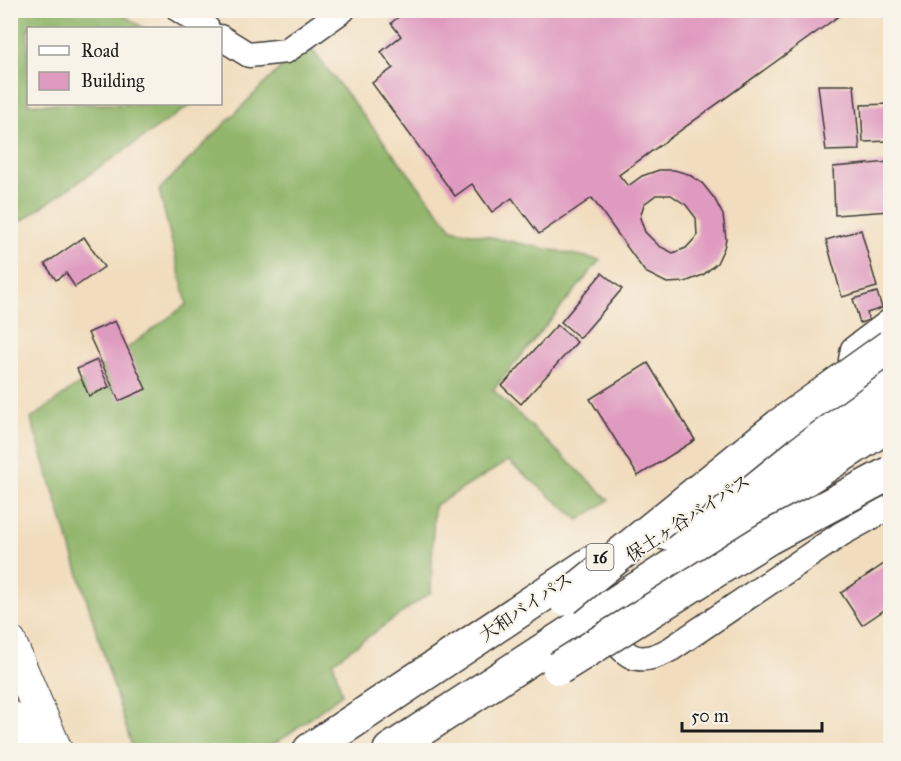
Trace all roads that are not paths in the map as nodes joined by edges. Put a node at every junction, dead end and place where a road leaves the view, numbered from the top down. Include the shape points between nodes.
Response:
1 (179, 10) edge
2 (343, 10) edge
3 (205, 27) edge
4 (222, 38) edge
5 (891, 321) edge
6 (891, 346) edge
7 (891, 363) edge
8 (876, 384) edge
9 (887, 444) edge
10 (891, 507) edge
11 (565, 599) junction
12 (603, 624) junction
13 (10, 642) edge
14 (10, 717) edge
15 (24, 750) edge
16 (56, 750) edge
17 (310, 750) edge
18 (336, 750) edge
19 (390, 750) edge
20 (413, 750) edge
21 (424, 750) edge

1 - 3 street
2 - 4 street via 286,51 249,55
5 - 8 street via 853,349 851,360
6 - 11 highway, bridge via 788,419
7 - 8 highway, 大和バイパス / 16
8 - 11 highway, 保土ヶ谷バイパス / 16, bridge
8 - 17 highway, 大和バイパス / 16
9 - 12 highway
9 - 19 highway, 保土ヶ谷バイパス
9 - 21 highway, bridge via 768,538
10 - 12 street via 841,534 655,658 638,659 622,651
11 - 18 highway, 保土ヶ谷バイパス / 16
12 - 20 highway
13 - 16 main road
14 - 15 main road

